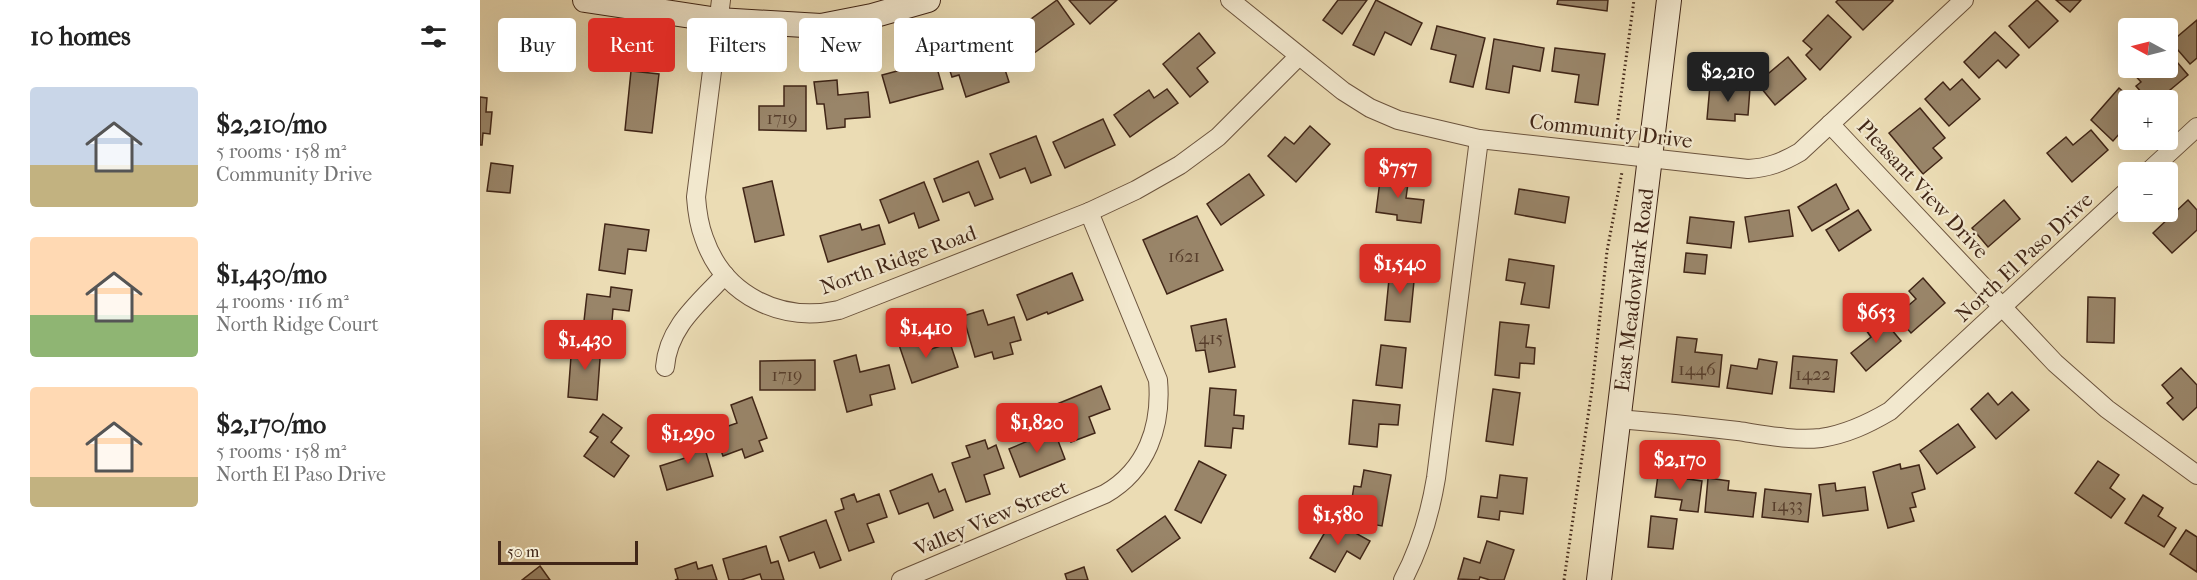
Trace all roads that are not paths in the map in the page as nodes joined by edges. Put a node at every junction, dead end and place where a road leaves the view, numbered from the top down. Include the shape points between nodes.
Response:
1 (585, 0) edge
2 (928, 0) edge
3 (1230, 0) edge
4 (1669, 0) edge
5 (1964, 0) edge
6 (720, 10) edge
7 (1299, 56) junction
8 (1830, 124) junction
9 (2197, 127) edge
10 (1479, 139) junction
11 (1649, 159) junction
12 (2159, 162) edge
13 (2118, 199) edge
14 (1089, 212) junction
15 (725, 275) junction
16 (2003, 307) junction
17 (664, 367) dead end
18 (1618, 419) junction
19 (2197, 475) edge
20 (901, 580) edge
21 (1403, 580) edge
22 (1599, 580) edge

1 - 6 main road
2 - 6 main road via 821,26
3 - 7 street, Community Drive
4 - 11 main road, East Meadowlark Road
5 - 8 street, Community Drive
6 - 15 street, North Ridge Road via 696,197 704,238
7 - 10 street, Community Drive via 1343,91 1379,112 1418,126
7 - 14 street, North Ridge Road via 1218,137 1180,165
8 - 11 street, Community Drive via 1800,152 1761,169
8 - 16 street, Pleasant View Drive
9 - 12 street
10 - 11 street, Community Drive
10 - 21 street via 1436,478 1419,544
11 - 18 main road, East Meadowlark Road
13 - 16 street, North El Paso Drive
14 - 15 street, North Ridge Road via 839,310 802,314 772,307 747,294
14 - 20 street, Valley View Street via 1158,380 1158,418 1144,458 1132,474 1105,495
15 - 17 street via 678,325 669,342
16 - 18 street, North El Paso Drive via 1890,411 1845,433 1796,438
16 - 19 street, Pleasant View Drive via 2078,385
18 - 22 main road, East Meadowlark Road

